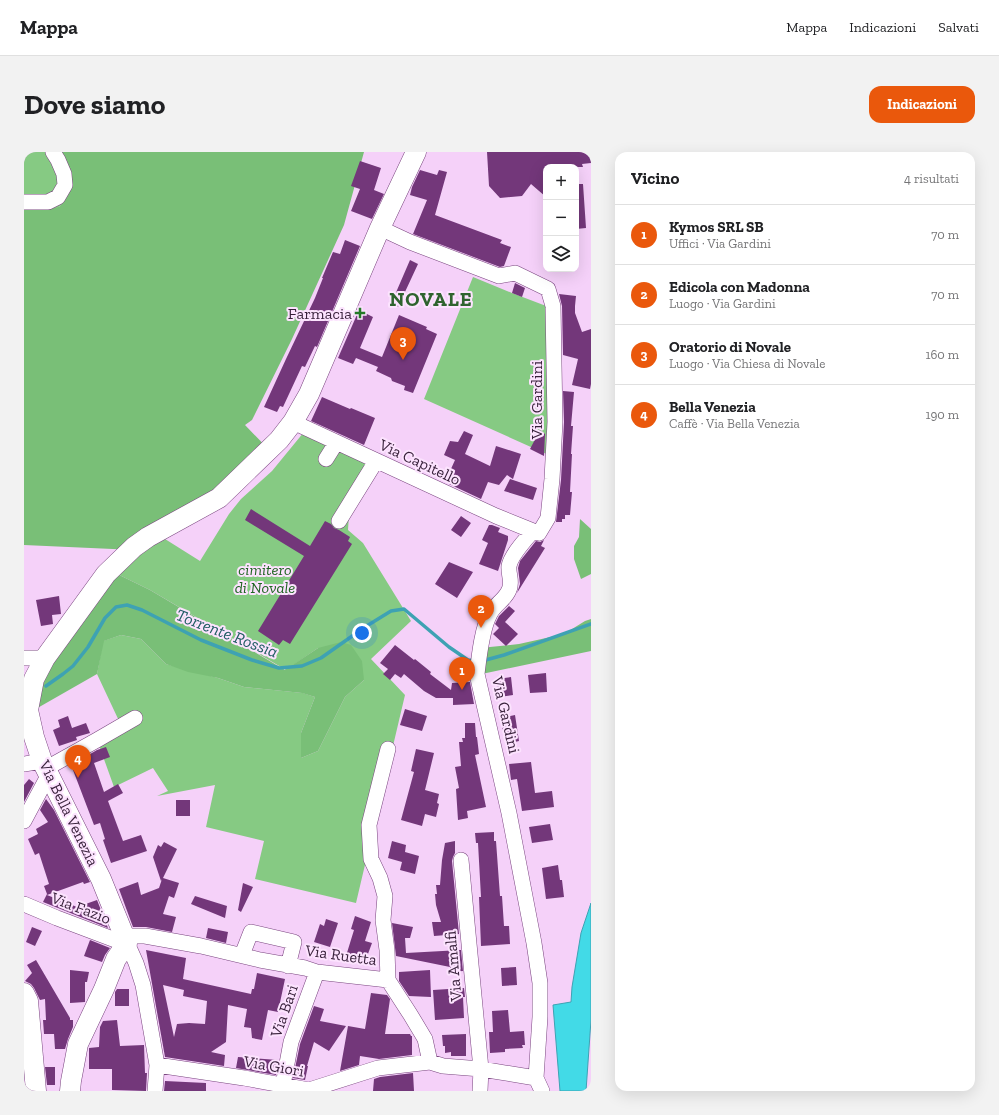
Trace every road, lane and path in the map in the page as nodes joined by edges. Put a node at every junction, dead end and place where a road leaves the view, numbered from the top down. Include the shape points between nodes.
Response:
1 (53, 152) edge
2 (416, 152) edge
3 (24, 202) edge
4 (380, 228) junction
5 (293, 422) junction
6 (336, 443) junction
7 (326, 459) dead end
8 (376, 461) junction
9 (339, 521) dead end
10 (533, 531) junction
11 (24, 658) edge
12 (45, 658) junction
13 (135, 718) dead end
14 (388, 749) dead end
15 (40, 768) edge
16 (24, 821) edge
17 (461, 860) dead end
18 (24, 904) edge
19 (126, 942) junction
20 (242, 955) junction
21 (288, 966) junction
22 (317, 972) junction
23 (388, 980) junction
24 (24, 993) edge
25 (430, 1062) junction
26 (157, 1065) junction
27 (481, 1069) junction
28 (283, 1085) junction
29 (539, 1085) edge
30 (36, 1091) edge
31 (70, 1091) edge
32 (155, 1091) edge
33 (480, 1091) edge

1 - 3 street via 64,174 65,184 58,197 48,202
2 - 4 main road, Via Bella Venezia
4 - 5 main road, Via Bella Venezia via 315,380
4 - 10 street, Via Gardini via 499,276 515,273 548,289 553,306 553,465 548,518 539,533
5 - 6 street, Via Capitello
5 - 12 main road, Via Bella Venezia via 279,440 219,498 134,547 106,574
6 - 7 street
6 - 8 street, Via Capitello
8 - 9 street
8 - 10 street, Via Capitello
10 - 29 street, Via Gardini via 517,550 509,566 509,590 490,612 477,674 509,813 540,983
11 - 12 street
12 - 15 main road, Via Bella Venezia via 34,679 28,710
13 - 15 street
14 - 23 street via 369,825 371,859 385,896 383,920
15 - 16 street
15 - 19 main road, Via Bella Venezia via 61,799 101,879
17 - 27 street, Via Amalfi
18 - 19 street, Via Fazio
19 - 20 street, Via Ruetta via 145,936
19 - 26 street via 143,985
19 - 31 main road via 78,1044
20 - 21 street, Via Ruetta
20 - 21 street via 251,932 294,942
21 - 22 street, Via Ruetta
22 - 23 street, Via Ruetta
22 - 28 street, Via Bari via 291,1042
23 - 25 street, Via Ruetta via 425,1039
24 - 30 main road via 28,1001
25 - 27 street via 443,1066
25 - 28 street, Via Giori via 378,1068 309,1090
26 - 28 street, Via Giori
26 - 32 street
27 - 29 street
27 - 33 street, Via Amalfi

